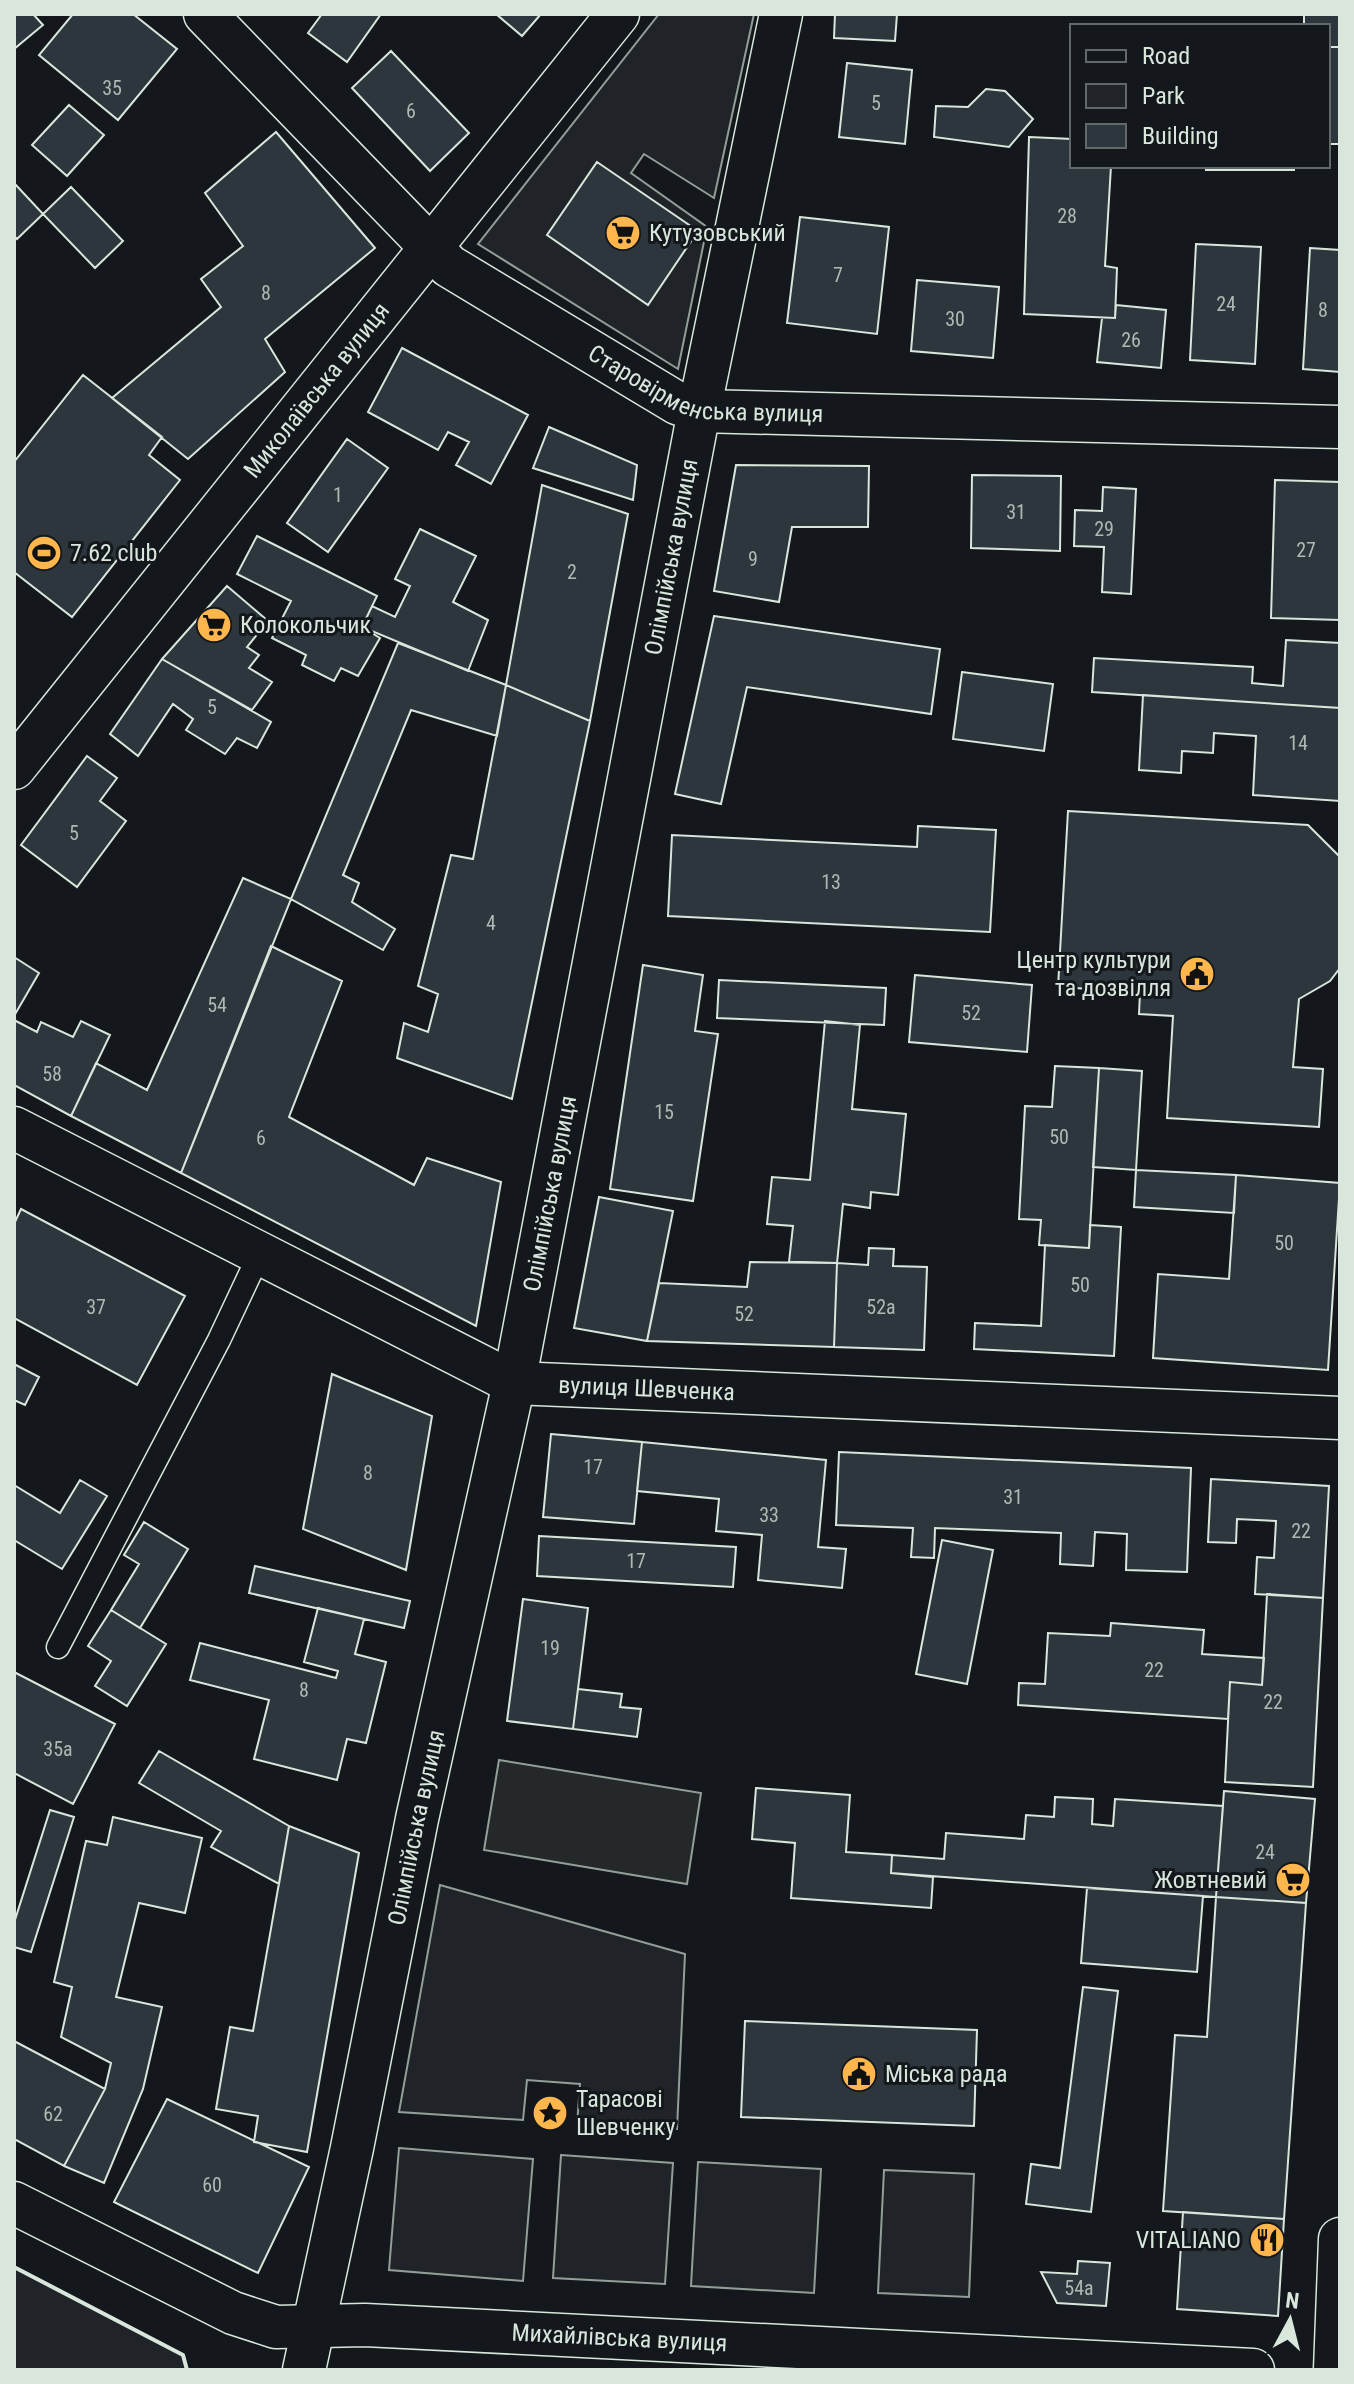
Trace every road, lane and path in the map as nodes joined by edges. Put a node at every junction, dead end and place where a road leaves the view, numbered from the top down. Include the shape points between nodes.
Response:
1 (205, 14) edge
2 (618, 14) edge
3 (781, 14) edge
4 (432, 247) junction
5 (699, 411) junction
6 (1340, 427) edge
7 (14, 768) edge
8 (14, 1128) edge
9 (259, 1255) junction
10 (514, 1383) junction
11 (1340, 1418) edge
12 (58, 1647) dead end
13 (14, 2203) edge
14 (1340, 2239) edge
15 (311, 2329) junction
16 (304, 2370) edge
17 (1253, 2370) edge
18 (1335, 2370) edge

1 - 4 street, Старовірменська вулиця
2 - 4 street, Миколаївська вулиця
3 - 5 street, Олімпійська вулиця
4 - 5 street, Старовірменська вулиця via 449,266 677,403
4 - 7 street, Миколаївська вулиця
5 - 6 street, Старовірменська вулиця
5 - 10 street, Олімпійська вулиця
8 - 9 street, вулиця Шевченка
9 - 10 street, вулиця Шевченка
9 - 12 lane
10 - 11 street, вулиця Шевченка
10 - 15 street, Олімпійська вулиця
13 - 15 street, Михайлівська вулиця via 233,2313 276,2327
14 - 18 street
15 - 16 street, Олімпійська вулиця
15 - 17 street, Михайлівська вулиця via 365,2325

